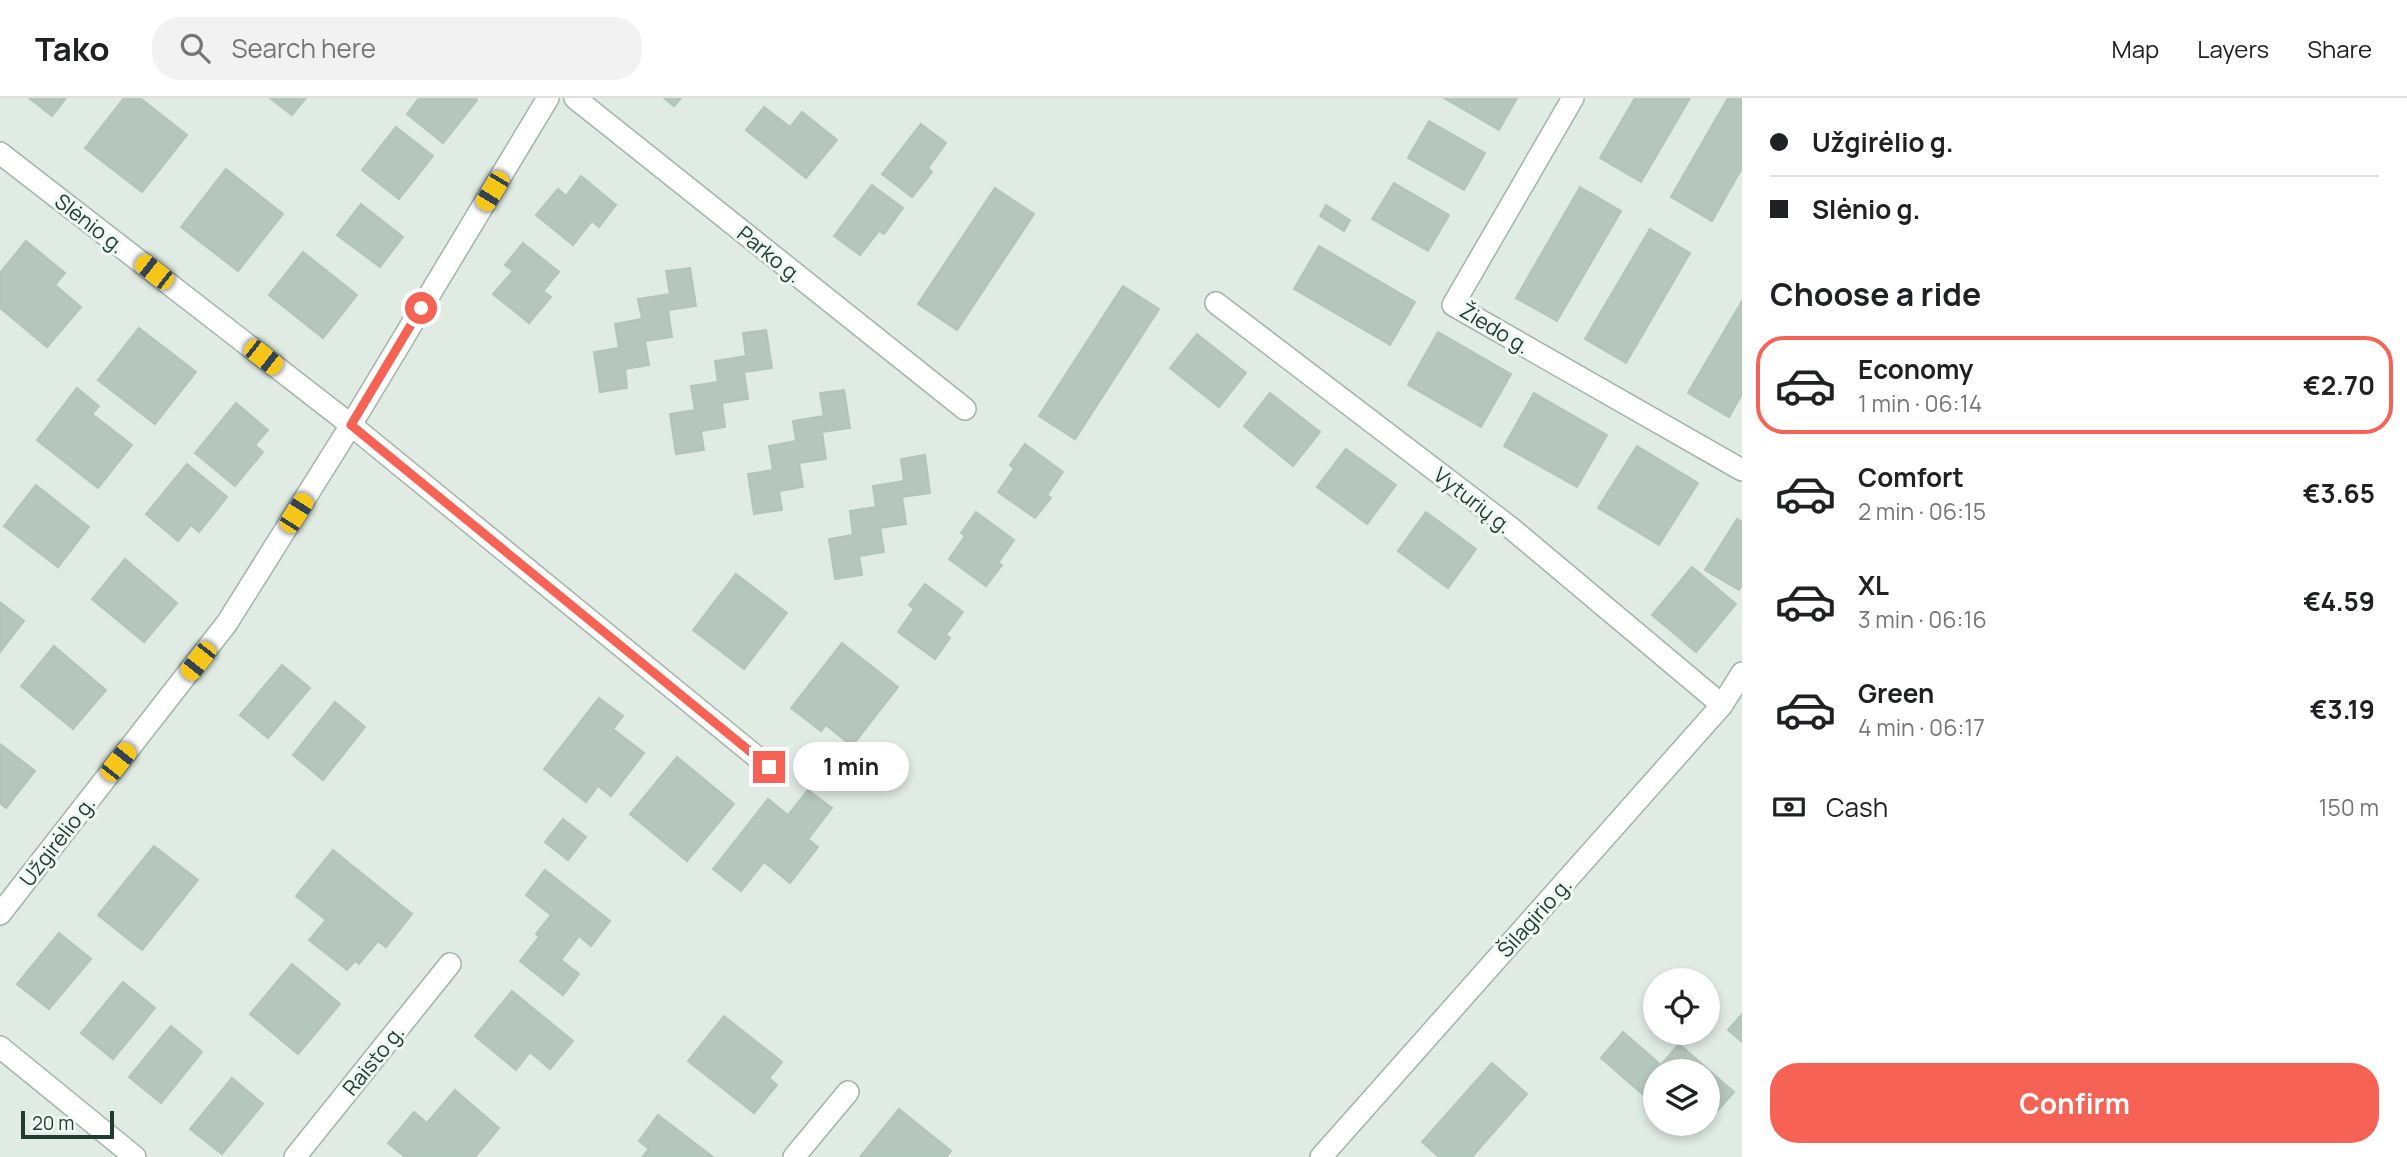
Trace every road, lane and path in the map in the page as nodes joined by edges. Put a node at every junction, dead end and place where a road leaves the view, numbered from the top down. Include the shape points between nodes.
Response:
1 (548, 98) edge
2 (575, 98) edge
3 (1573, 98) edge
4 (0, 153) edge
5 (1216, 303) dead end
6 (965, 409) dead end
7 (351, 425) junction
8 (1742, 470) edge
9 (1742, 673) edge
10 (1722, 705) junction
11 (769, 767) dead end
12 (0, 914) edge
13 (450, 964) dead end
14 (0, 1047) edge
15 (848, 1092) dead end
16 (135, 1157) edge
17 (295, 1157) edge
18 (794, 1157) edge
19 (1321, 1157) edge

1 - 7 street, Užgirėlio g.
2 - 6 street, Parko g.
3 - 8 street, Žiedo g. via 1453,305
4 - 7 street, Slėnio g.
5 - 10 street, Vyturių g. via 1511,528
7 - 11 street, Slėnio g.
7 - 12 street, Užgirėlio g. via 227,623
9 - 10 street, Šilagirio g.
10 - 19 street, Šilagirio g.
13 - 17 street, Raisto g.
14 - 16 street
15 - 18 street

